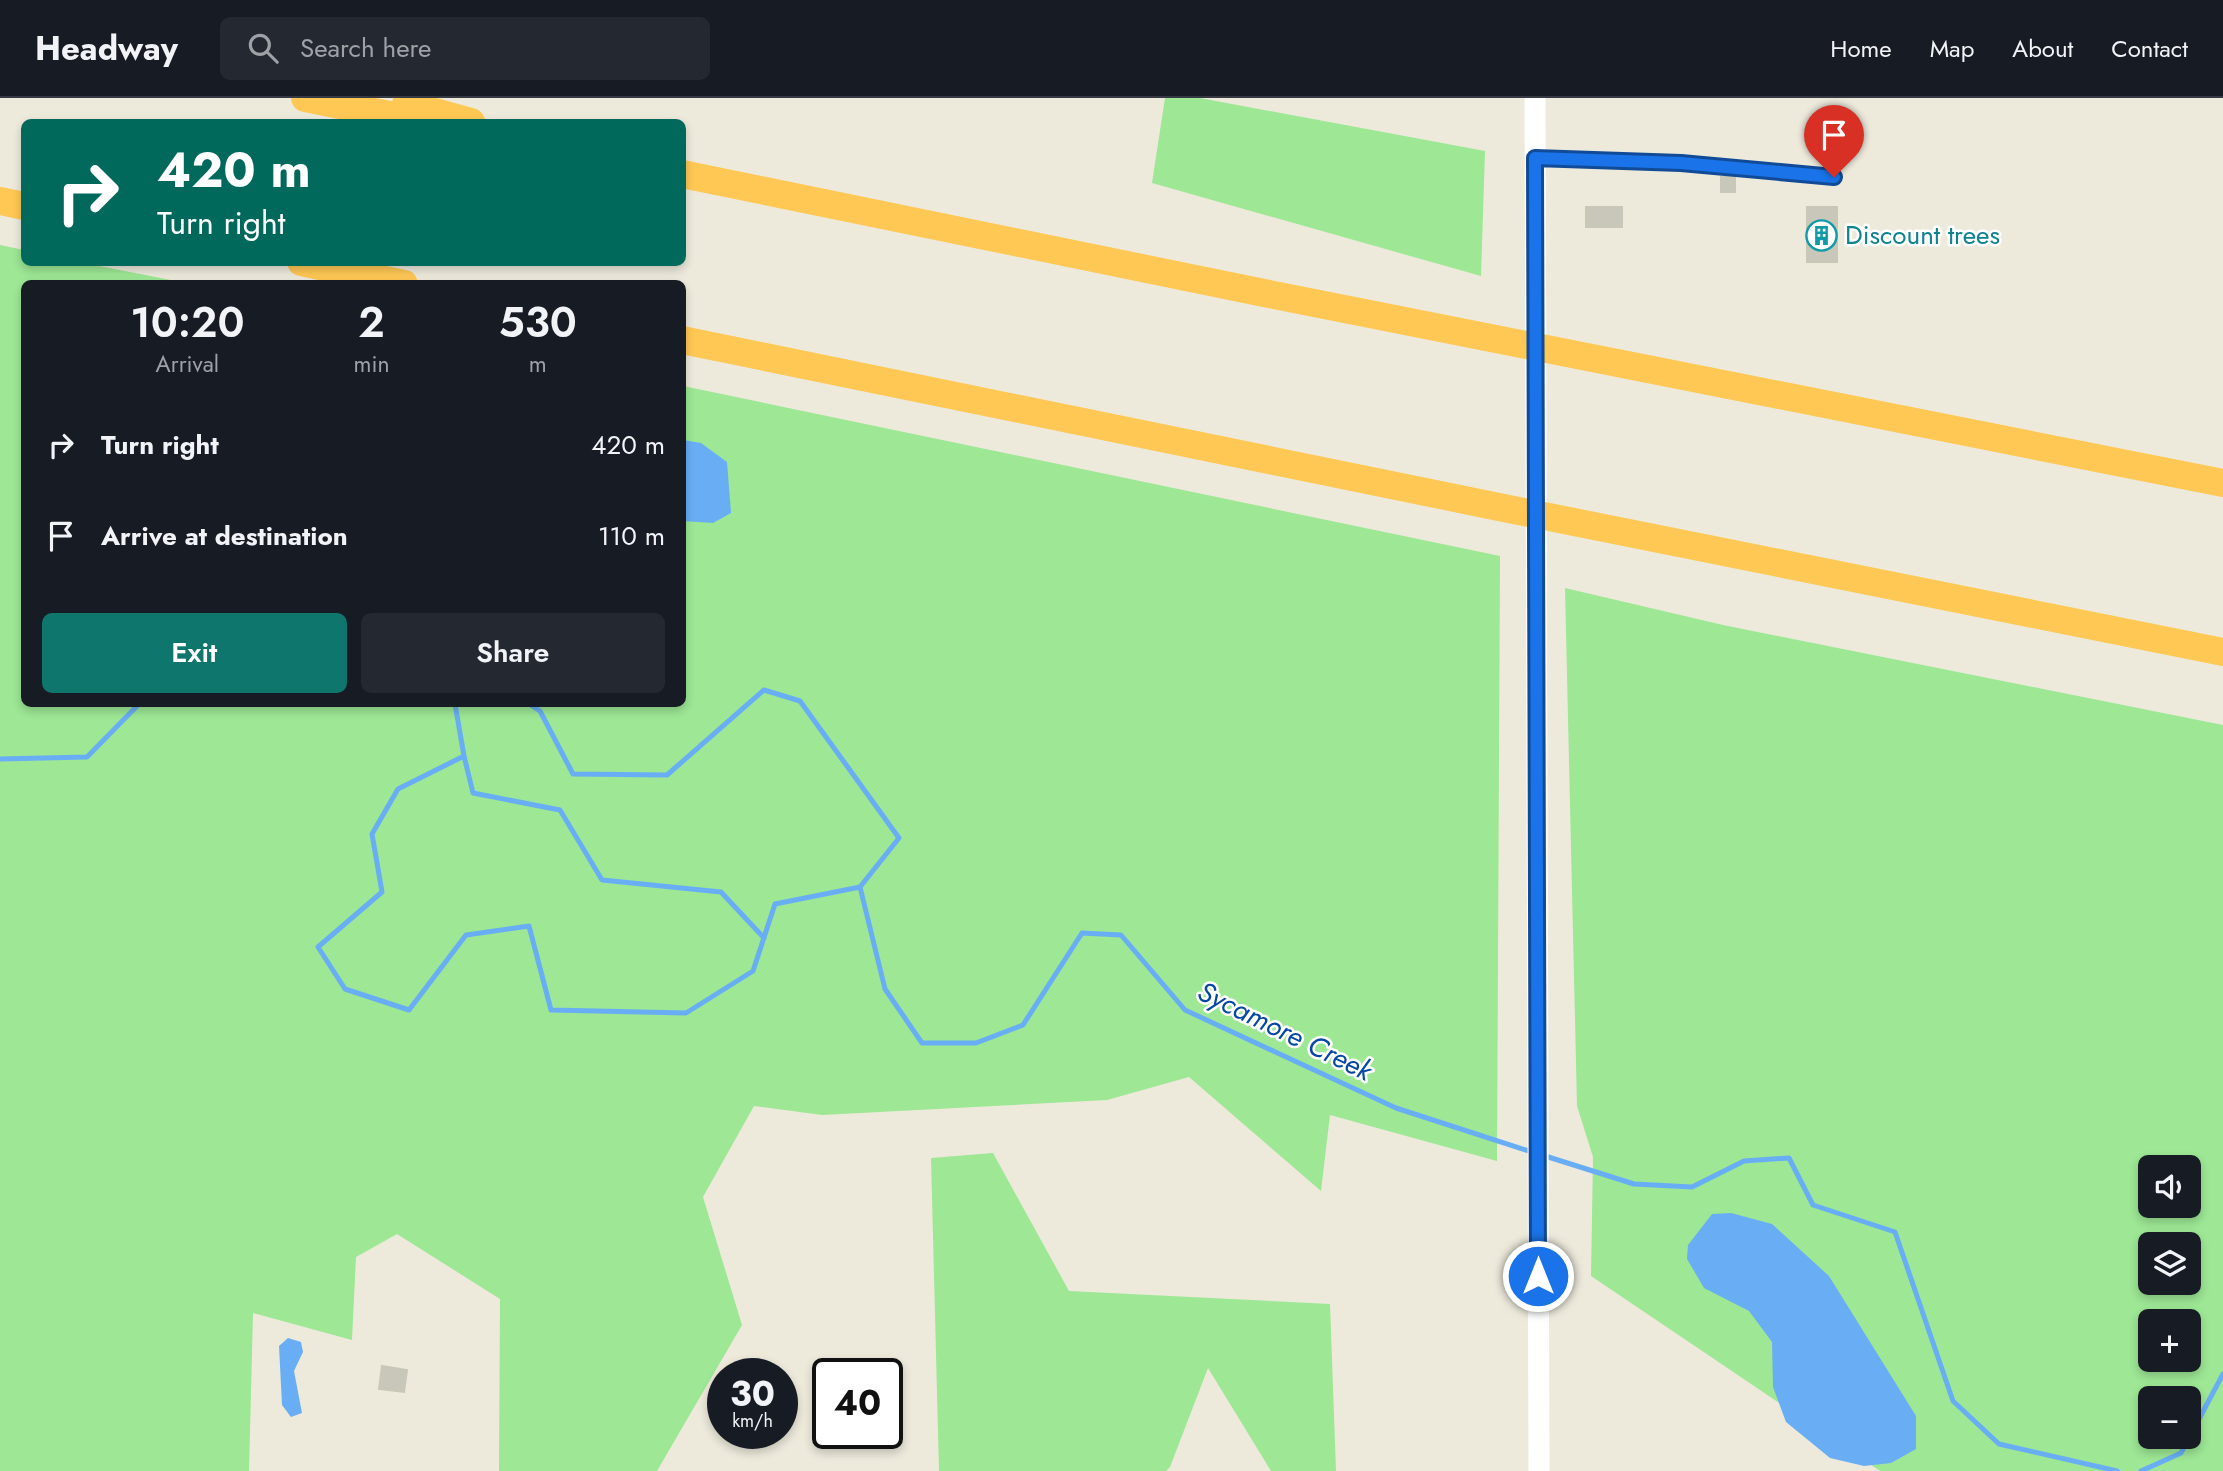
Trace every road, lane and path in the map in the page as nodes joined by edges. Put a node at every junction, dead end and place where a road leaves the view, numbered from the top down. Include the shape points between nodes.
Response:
1 (305, 98) edge
2 (387, 98) edge
3 (1535, 98) edge
4 (410, 119) edge
5 (460, 119) edge
6 (1535, 158) junction
7 (686, 175) edge
8 (1834, 177) dead end
9 (0, 201) edge
10 (21, 205) edge
11 (321, 266) edge
12 (385, 280) edge
13 (686, 341) edge
14 (2223, 482) edge
15 (2223, 652) edge
16 (1539, 1471) edge

1 - 4 highway
2 - 5 highway
3 - 6 street
6 - 8 lane via 1681,163
6 - 16 street
7 - 14 highway
9 - 10 highway
11 - 12 highway
13 - 15 highway

